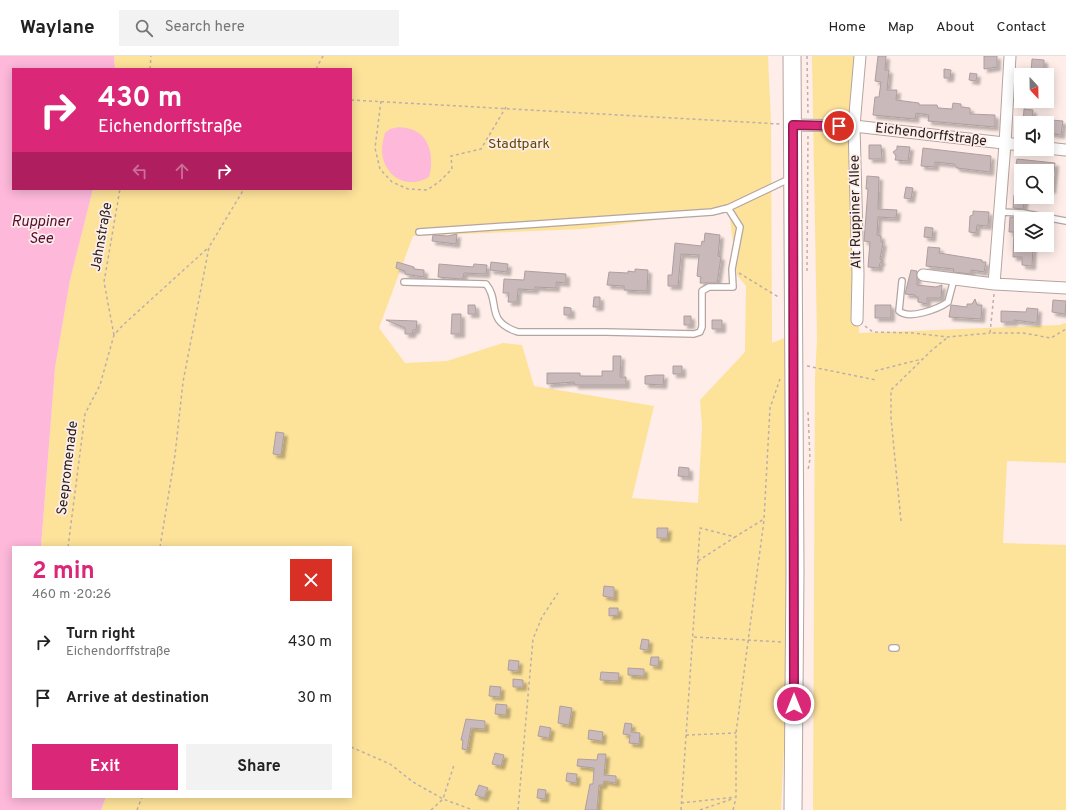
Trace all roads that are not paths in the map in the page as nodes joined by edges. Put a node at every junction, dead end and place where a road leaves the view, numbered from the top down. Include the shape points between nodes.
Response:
1 (792, 56) edge
2 (860, 56) edge
3 (1010, 56) edge
4 (793, 125) junction
5 (854, 126) junction
6 (1005, 144) junction
7 (1014, 145) edge
8 (1054, 149) edge
9 (1066, 150) edge
10 (793, 178) junction
11 (728, 208) junction
12 (1000, 212) junction
13 (1066, 221) edge
14 (419, 232) dead end
15 (923, 275) dead end
16 (954, 279) junction
17 (902, 281) dead end
18 (404, 282) dead end
19 (994, 284) junction
20 (1066, 288) edge
21 (857, 320) road end
22 (793, 810) edge

1 - 4 main road
2 - 5 street, Alt Ruppiner Allee
3 - 6 street
4 - 5 street, Eichendorffstraße
4 - 10 main road
5 - 6 street, Eichendorffstraße
5 - 21 street, Alt Ruppiner Allee
6 - 7 street, Eichendorffstraße
6 - 12 street
8 - 9 street
10 - 11 lane
10 - 22 main road
11 - 14 lane via 712,212
11 - 18 lane via 740,227 732,269 733,287 709,287 702,291 702,327 700,332 694,334 518,332 508,329 496,315 486,284
12 - 13 lane via 1023,213
12 - 19 street
15 - 16 street
16 - 17 lane via 948,302 938,309 906,314 899,311
16 - 19 street
19 - 20 street

